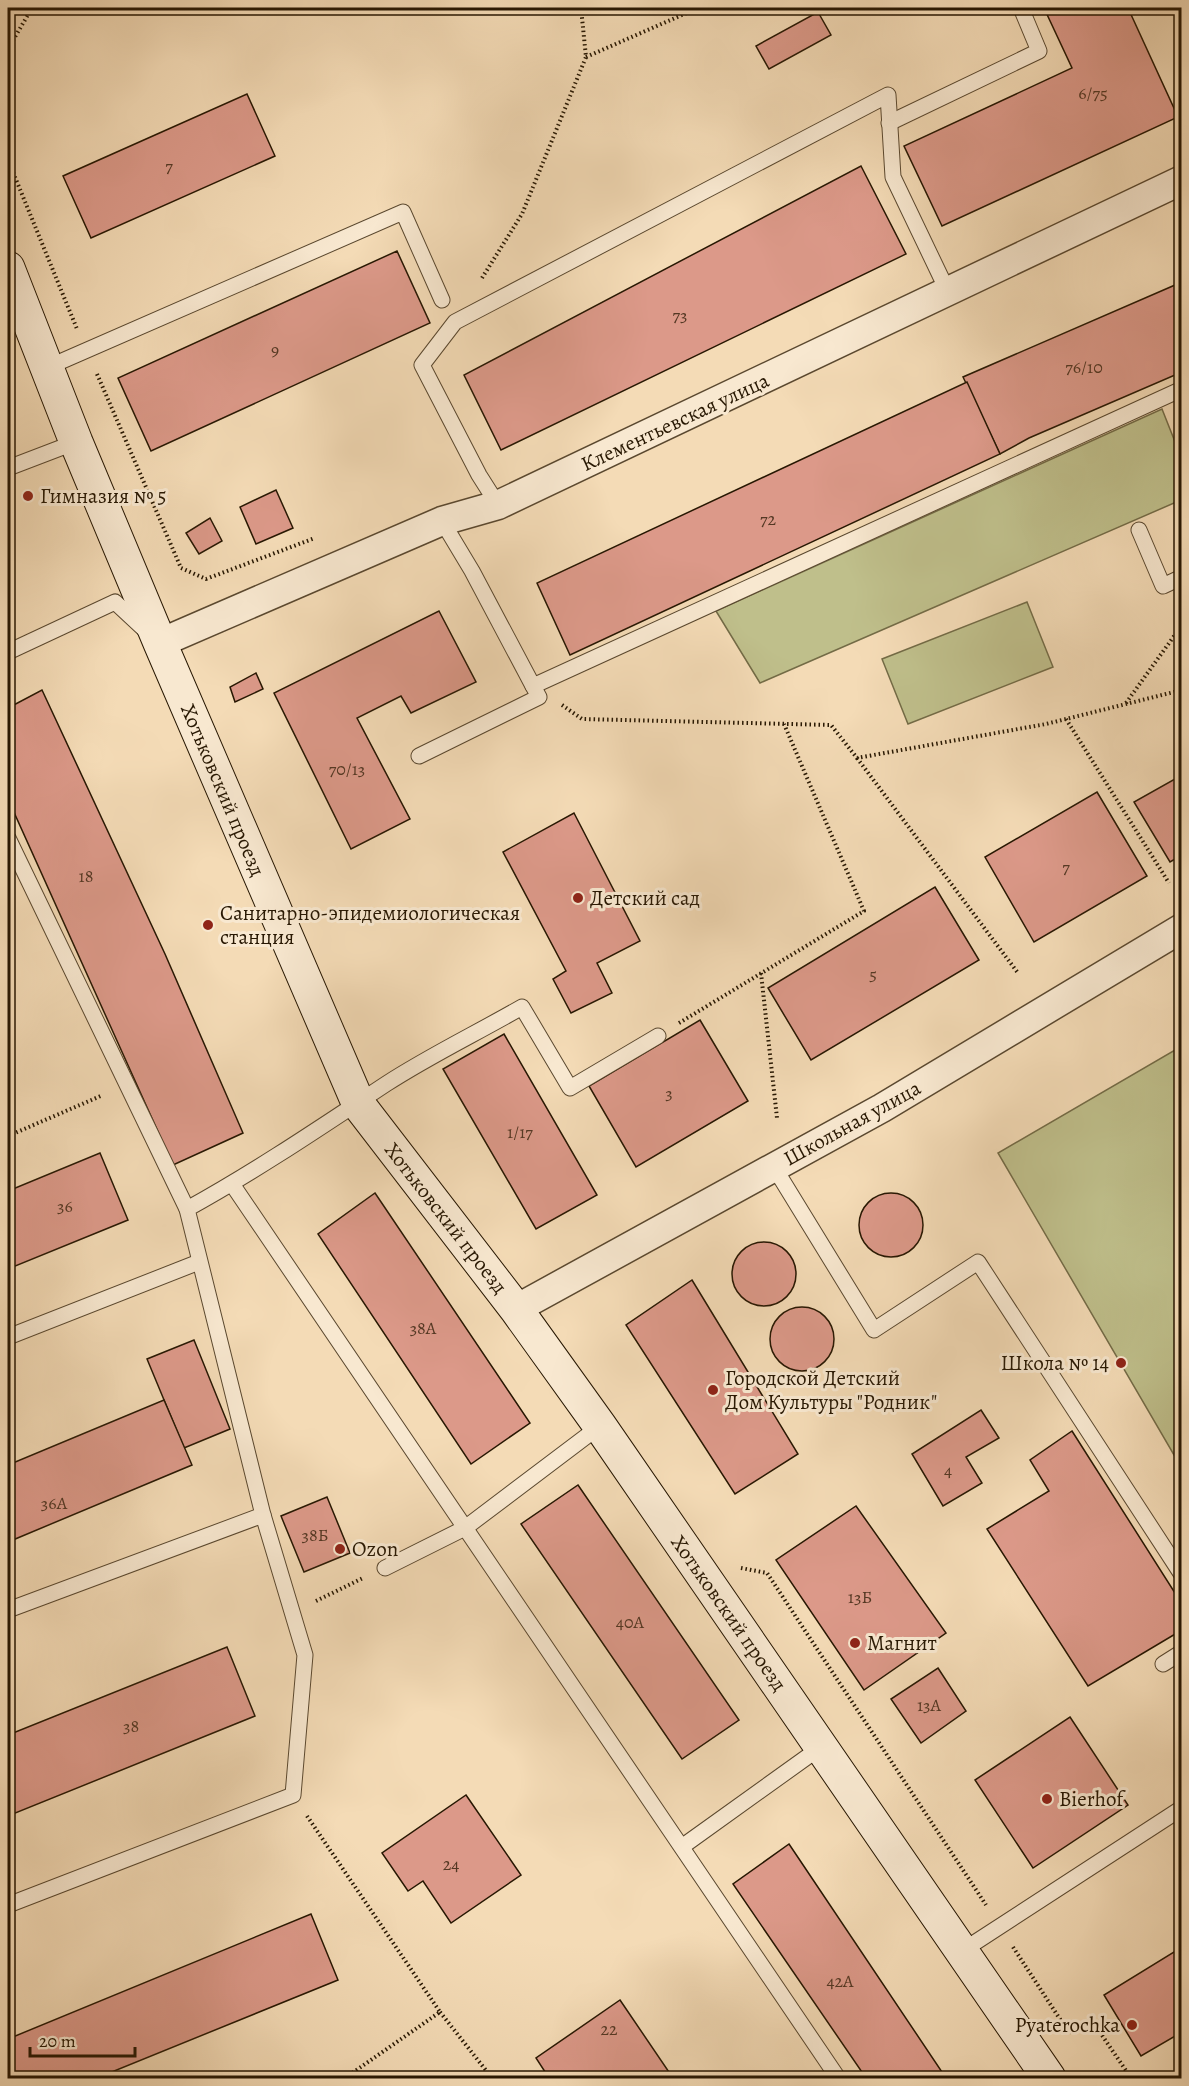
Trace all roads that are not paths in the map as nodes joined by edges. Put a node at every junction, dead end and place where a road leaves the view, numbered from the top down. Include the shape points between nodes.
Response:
1 (1021, 8) edge
2 (889, 123) junction
3 (1182, 180) edge
4 (8, 268) edge
5 (948, 292) junction
6 (442, 300) dead end
7 (46, 368) junction
8 (1182, 389) edge
9 (75, 442) junction
10 (8, 468) edge
11 (498, 505) junction
12 (442, 521) junction
13 (1139, 530) dead end
14 (1182, 577) edge
15 (160, 643) junction
16 (8, 652) edge
17 (533, 686) junction
18 (419, 756) dead end
19 (8, 838) edge
20 (1182, 928) edge
21 (658, 1036) road end
22 (359, 1105) junction
23 (774, 1167) junction
24 (232, 1184) junction
25 (187, 1209) junction
26 (199, 1262) junction
27 (516, 1309) junction
28 (8, 1337) edge
29 (600, 1426) junction
30 (263, 1515) junction
31 (465, 1528) junction
32 (385, 1568) road end
33 (1182, 1575) edge
34 (8, 1610) edge
35 (1182, 1652) edge
36 (1163, 1664) dead end
37 (821, 1747) junction
38 (1182, 1808) edge
39 (683, 1846) junction
40 (8, 1905) edge
41 (962, 1951) junction
42 (1038, 2074) edge
43 (838, 2079) edge

1 - 2 lane via 1040,51
2 - 5 lane via 893,177
2 - 11 lane via 888,95 455,322 422,365
3 - 5 street, Клементьевская улица
4 - 7 main road, Хотьковский проезд
5 - 11 street, Клементьевская улица
6 - 7 lane via 403,212
7 - 9 main road, Хотьковский проезд
8 - 17 lane
9 - 10 lane
9 - 15 main road, Хотьковский проезд
11 - 12 street, Клементьевская улица
12 - 15 street, Клементьевская улица
12 - 17 lane
13 - 14 lane via 1163,586
15 - 16 lane via 115,602
15 - 22 main road, Хотьковский проезд
17 - 18 lane via 539,697
19 - 25 lane
20 - 23 street, Школьная улица via 882,1108
21 - 22 lane via 570,1088 522,1007 386,1084
22 - 24 lane
22 - 27 main road, Хотьковский проезд
23 - 27 street, Школьная улица
23 - 33 lane via 874,1330 978,1262
24 - 25 lane
24 - 31 lane
25 - 26 lane
26 - 28 lane
26 - 30 lane
27 - 29 main road, Хотьковский проезд
29 - 31 lane
29 - 37 main road, Хотьковский проезд
30 - 34 lane
30 - 40 lane via 305,1654 293,1795
31 - 32 lane
31 - 39 lane
35 - 36 lane
37 - 39 lane
37 - 41 main road, Хотьковский проезд
38 - 41 lane
39 - 43 lane
41 - 42 main road, Хотьковский проезд

